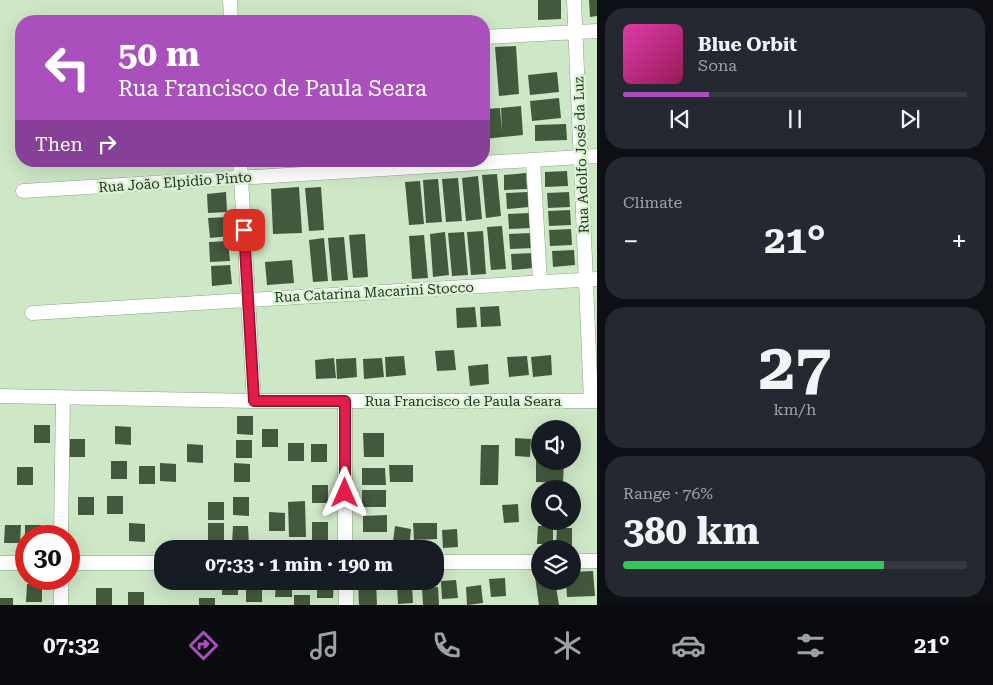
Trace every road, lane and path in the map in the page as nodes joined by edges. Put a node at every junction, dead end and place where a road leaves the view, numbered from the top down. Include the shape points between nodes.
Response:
1 (230, 0) edge
2 (574, 0) edge
3 (231, 15) edge
4 (597, 31) edge
5 (576, 32) junction
6 (490, 37) edge
7 (597, 156) edge
8 (580, 157) junction
9 (533, 160) junction
10 (490, 163) edge
11 (240, 167) edge
12 (419, 167) edge
13 (241, 178) junction
14 (23, 191) dead end
15 (591, 279) edge
16 (540, 282) junction
17 (248, 300) junction
18 (32, 313) dead end
19 (0, 396) edge
20 (63, 398) junction
21 (254, 401) junction
22 (345, 401) junction
23 (594, 401) edge
24 (62, 525) edge
25 (346, 540) edge
26 (581, 561) edge
27 (597, 561) edge
28 (444, 562) edge
29 (531, 562) edge
30 (0, 563) edge
31 (15, 563) edge
32 (80, 563) edge
33 (154, 563) edge
34 (61, 590) edge
35 (346, 590) edge
36 (61, 605) edge
37 (346, 605) edge

1 - 3 street
2 - 5 street, Rua Adolfo José da Luz
4 - 5 street
5 - 6 street
5 - 8 street, Rua Adolfo José da Luz
7 - 8 street, Rua João Elpídio Pinto
8 - 9 street, Rua João Elpídio Pinto
8 - 15 street, Rua Adolfo José da Luz
9 - 10 street, Rua João Elpídio Pinto
9 - 16 street
11 - 13 street
12 - 13 street, Rua João Elpídio Pinto
13 - 14 street, Rua João Elpídio Pinto
13 - 17 street
15 - 16 street, Rua Catarina Macarini Stocco
15 - 23 street, Rua Adolfo José da Luz
16 - 17 street, Rua Catarina Macarini Stocco
17 - 18 street, Rua Catarina Macarini Stocco
17 - 21 street
19 - 20 street, Rua Francisco de Paula Seara
20 - 21 street, Rua Francisco de Paula Seara
20 - 24 street
21 - 22 street, Rua Francisco de Paula Seara
22 - 23 street, Rua Francisco de Paula Seara
22 - 25 street
26 - 27 street
28 - 29 street
30 - 31 street
32 - 33 street
34 - 36 street
35 - 37 street

